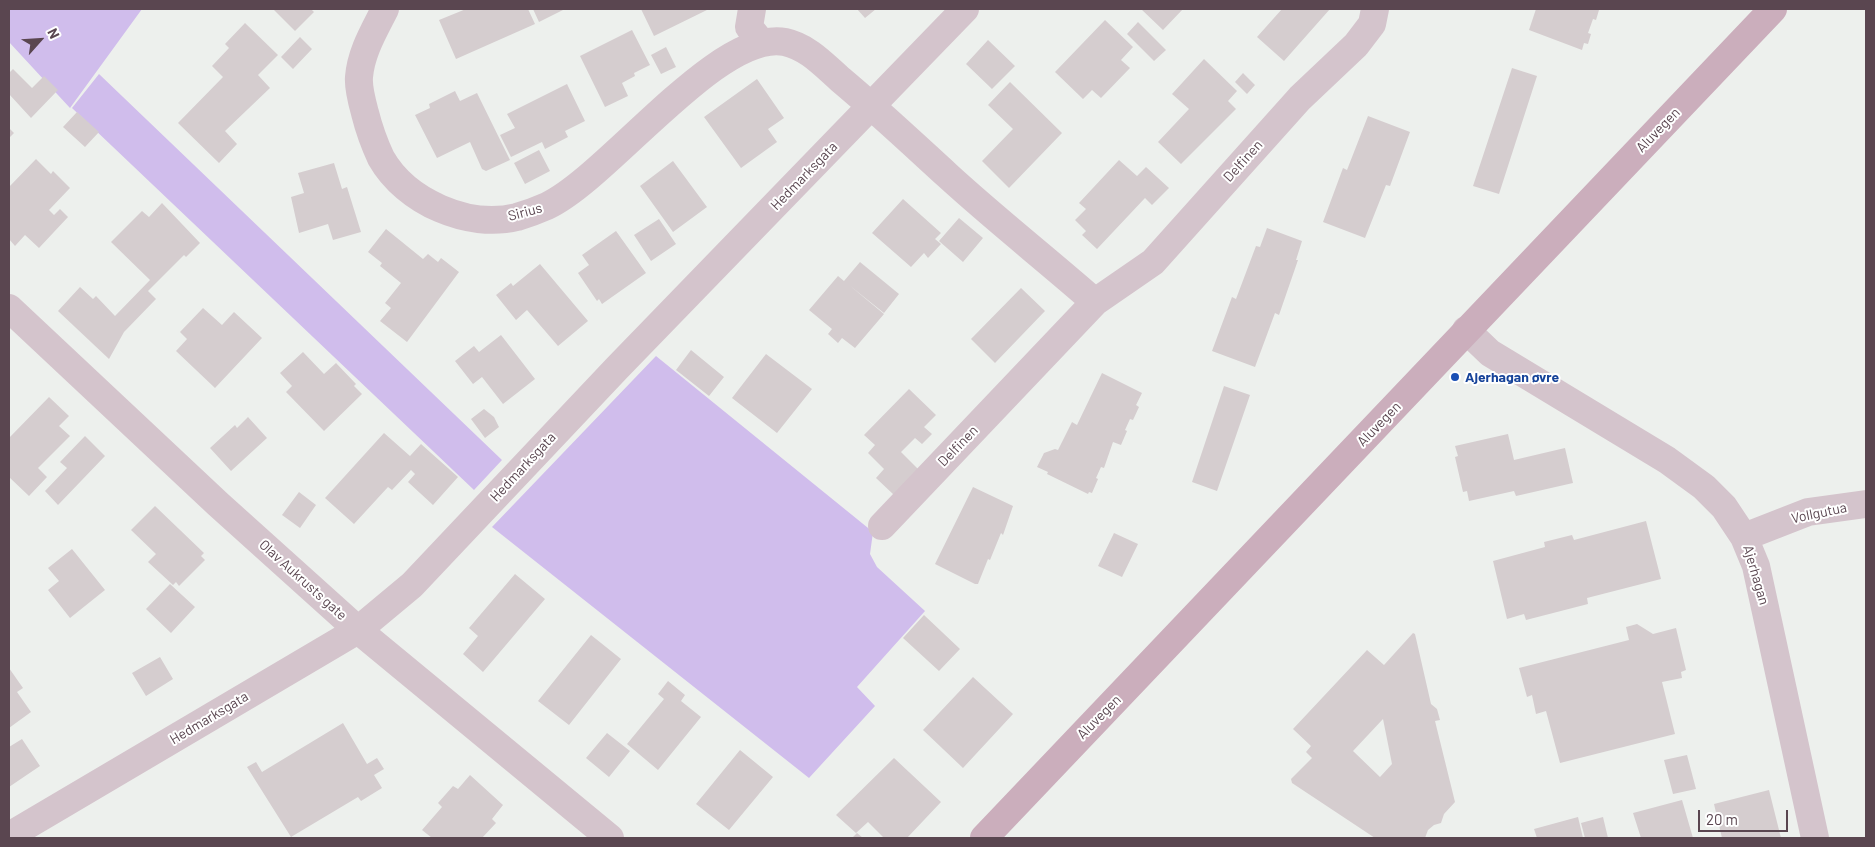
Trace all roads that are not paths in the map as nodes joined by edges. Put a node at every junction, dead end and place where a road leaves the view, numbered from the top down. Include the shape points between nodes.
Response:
1 (386, 9) edge
2 (752, 9) edge
3 (966, 9) edge
4 (1375, 9) edge
5 (1763, 13) edge
6 (762, 43) junction
7 (873, 106) junction
8 (1095, 302) junction
9 (9, 308) edge
10 (1466, 330) junction
11 (1866, 504) edge
12 (882, 526) dead end
13 (1744, 537) junction
14 (358, 630) junction
15 (9, 836) edge
16 (610, 838) edge
17 (984, 838) edge
18 (1815, 838) edge

1 - 6 street, Sirius via 365,48 359,79 370,132 382,160 407,188 441,210 479,219 515,217 548,206 581,183 698,80 734,54
2 - 6 street via 749,27
3 - 7 street, Hedmarksgata
4 - 8 street, Delfinen via 1372,24 1356,45 1300,98 1153,262
5 - 10 main road, Aluvegen
6 - 7 street, Sirius via 784,42 805,49
7 - 8 street via 949,177
7 - 14 street, Hedmarksgata via 633,352 419,579
8 - 12 street, Delfinen
9 - 14 street, Olav Aukrusts gate
10 - 13 street, Ajerhagan via 1490,353 1666,460 1704,487 1724,507
10 - 17 main road, Aluvegen
11 - 13 street, Vollgutua via 1808,512
13 - 18 street, Ajerhagan via 1758,575
14 - 15 street, Hedmarksgata
14 - 16 street, Olav Aukrusts gate

